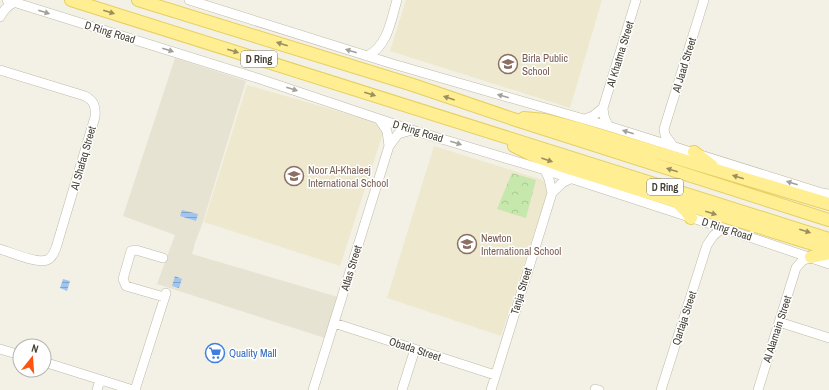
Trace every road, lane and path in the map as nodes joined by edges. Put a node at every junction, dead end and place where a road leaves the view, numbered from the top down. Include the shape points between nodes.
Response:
1 (71, 0) edge
2 (138, 0) edge
3 (190, 0) edge
4 (397, 0) edge
5 (636, 0) edge
6 (704, 0) edge
7 (11, 1) edge
8 (0, 17) edge
9 (385, 40) junction
10 (367, 56) junction
11 (392, 64) junction
12 (0, 70) edge
13 (603, 108) junction
14 (379, 119) junction
15 (585, 119) junction
16 (513, 120) junction
17 (608, 126) junction
18 (664, 129) junction
19 (412, 130) junction
20 (501, 136) junction
21 (648, 138) junction
22 (389, 146) junction
23 (673, 146) junction
24 (694, 152) junction
25 (545, 170) junction
26 (722, 172) junction
27 (570, 179) junction
28 (552, 193) junction
29 (829, 194) edge
30 (676, 201) junction
31 (829, 204) edge
32 (695, 219) junction
33 (829, 220) edge
34 (723, 228) junction
35 (829, 239) edge
36 (707, 245) junction
37 (0, 249) edge
38 (829, 249) edge
39 (788, 250) junction
40 (829, 253) edge
41 (811, 257) junction
42 (163, 258) dead end
43 (829, 264) edge
44 (796, 268) junction
45 (779, 322) junction
46 (334, 323) junction
47 (829, 338) edge
48 (0, 349) edge
49 (415, 349) junction
50 (12, 353) edge
51 (52, 365) edge
52 (496, 375) junction
53 (100, 380) junction
54 (97, 390) edge
55 (134, 390) edge
56 (313, 390) edge
57 (402, 390) edge
58 (491, 390) edge
59 (661, 390) edge
60 (758, 390) edge

1 -> 20 main road, D Ring Road / D Ring
16 -> 2 main road, D Ring via 413,85
10 -> 3 street
4 - 9 street
5 - 13 street, Al Khatma Street
6 - 18 street, Al Jaad Street
7 - 8 street
7 -> 14 street, D Ring Road
9 - 10 street via 378,50
9 - 11 street via 386,53
10 - 11 street
15 -> 11 street
12 - 37 street, Al Shafaq Street via 85,96 92,100 96,108 53,256 46,261 37,261
13 - 15 street
13 - 17 street
14 - 19 street, D Ring Road
14 - 22 street via 387,131
15 - 17 street
16 - 26 main road, D Ring via 545,120
33 -> 16 main road, D Ring
21 -> 17 street
18 - 21 street
18 - 23 street
19 - 22 street, Atlas Street via 398,134
19 -> 25 street, D Ring Road
20 -> 30 main road via 519,149 540,158
20 -> 35 main road, D Ring Road / D Ring
21 - 23 street
22 - 46 street, Atlas Street
23 - 24 street
24 - 26 main road
29 -> 24 street
25 - 27 street, D Ring Road
25 - 28 street
31 -> 26 main road, D Ring
27 - 28 street
27 - 32 street, D Ring Road
28 - 52 street, Tanja Street
30 - 32 main road
30 -> 38 main road
32 - 34 street, D Ring Road
32 - 36 street via 707,233
34 - 36 street, Qartaja Street
34 - 39 street, D Ring Road
36 - 59 street, Qartaja Street
39 - 41 street, D Ring Road
39 - 44 street via 794,258
40 - 41 main road
41 - 43 street, D Ring Road
41 - 44 street via 802,261
42 - 55 street via 136,250 131,251 122,279 126,286 165,295
44 - 45 street, Al Alamain Street
45 - 47 street
45 - 60 street, Al Alamain Street
46 - 49 street, Obada Street
46 - 56 street, Atlas Street
48 - 50 street
49 - 52 street, Obada Street
49 - 57 street
51 - 53 street
52 - 58 street, Tanja Street
53 - 54 street
53 - 55 street

